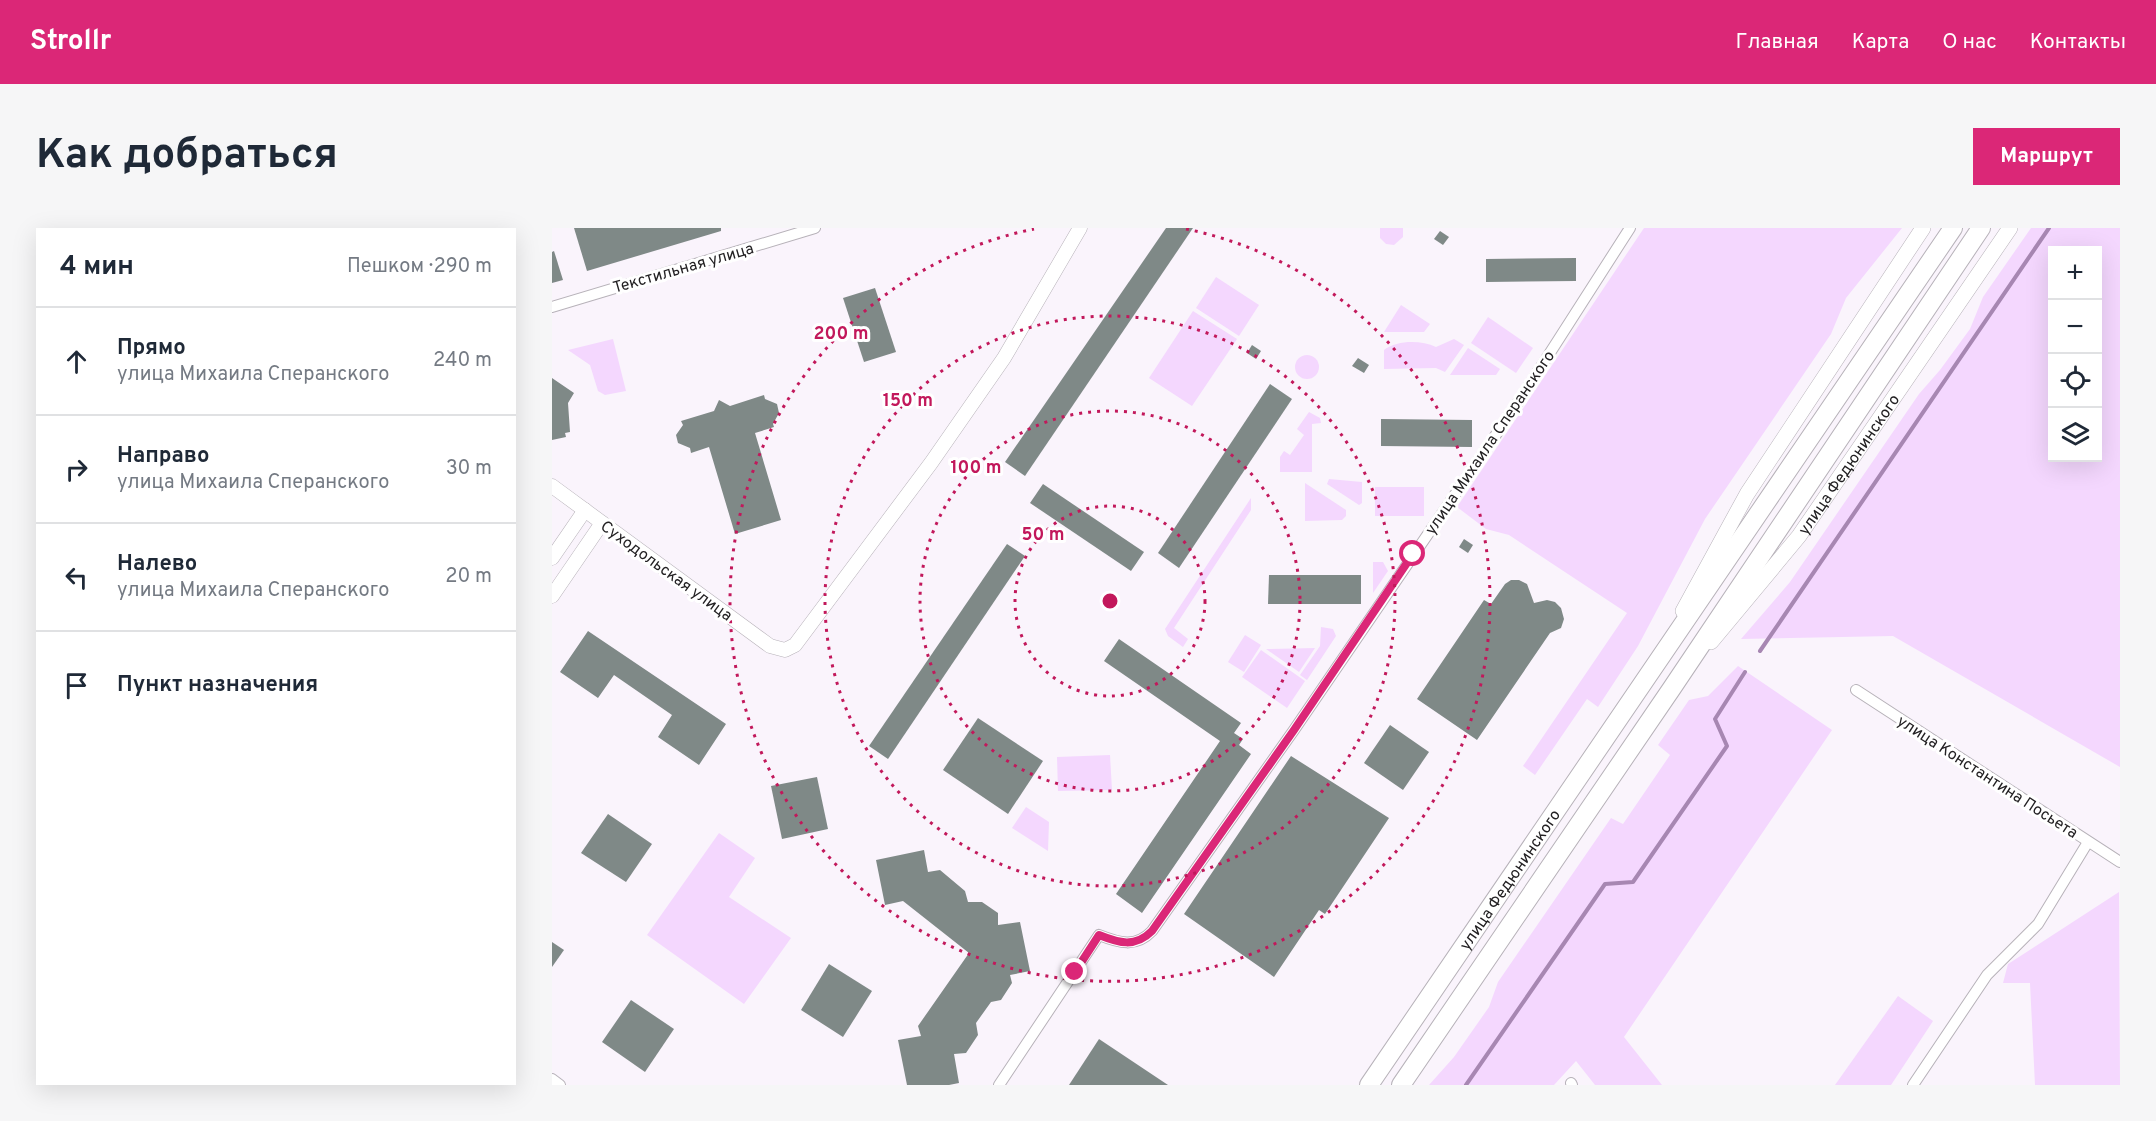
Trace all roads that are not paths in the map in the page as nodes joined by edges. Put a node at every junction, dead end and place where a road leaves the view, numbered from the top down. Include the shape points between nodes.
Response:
1 (814, 228) edge
2 (1080, 228) edge
3 (1630, 228) edge
4 (1923, 228) edge
5 (1953, 228) edge
6 (1981, 228) edge
7 (2010, 228) edge
8 (552, 307) edge
9 (552, 486) edge
10 (585, 510) junction
11 (602, 522) junction
12 (552, 558) edge
13 (552, 596) edge
14 (1649, 674) junction
15 (1672, 688) junction
16 (1856, 690) dead end
17 (2088, 842) junction
18 (2120, 862) edge
19 (552, 1079) edge
20 (560, 1085) edge
21 (999, 1085) edge
22 (1369, 1085) edge
23 (1401, 1085) edge
24 (1913, 1085) edge

1 - 8 street, Текстильная улица
2 - 11 street, Суходольская улица via 1004,358 795,645 785,651 770,646
3 - 21 street, улица Михаила Сперанского via 1521,398 1152,931 1143,940 1129,944 1099,935
4 - 14 main road, улица Федюнинского via 1747,494
5 - 14 highway, улица Федюнинского
6 - 15 highway, улица Федюнинского
7 - 15 main road, улица Федюнинского via 1799,536
9 - 10 street, Суходольская улица
10 - 11 street, Суходольская улица
10 - 12 street
11 - 13 street
14 - 22 highway, улица Федюнинского
15 - 23 highway, улица Федюнинского
16 - 17 street, улица Константина Посьета
17 - 18 street, улица Константина Посьета
17 - 24 street via 2038,924 1987,975
19 - 20 street

